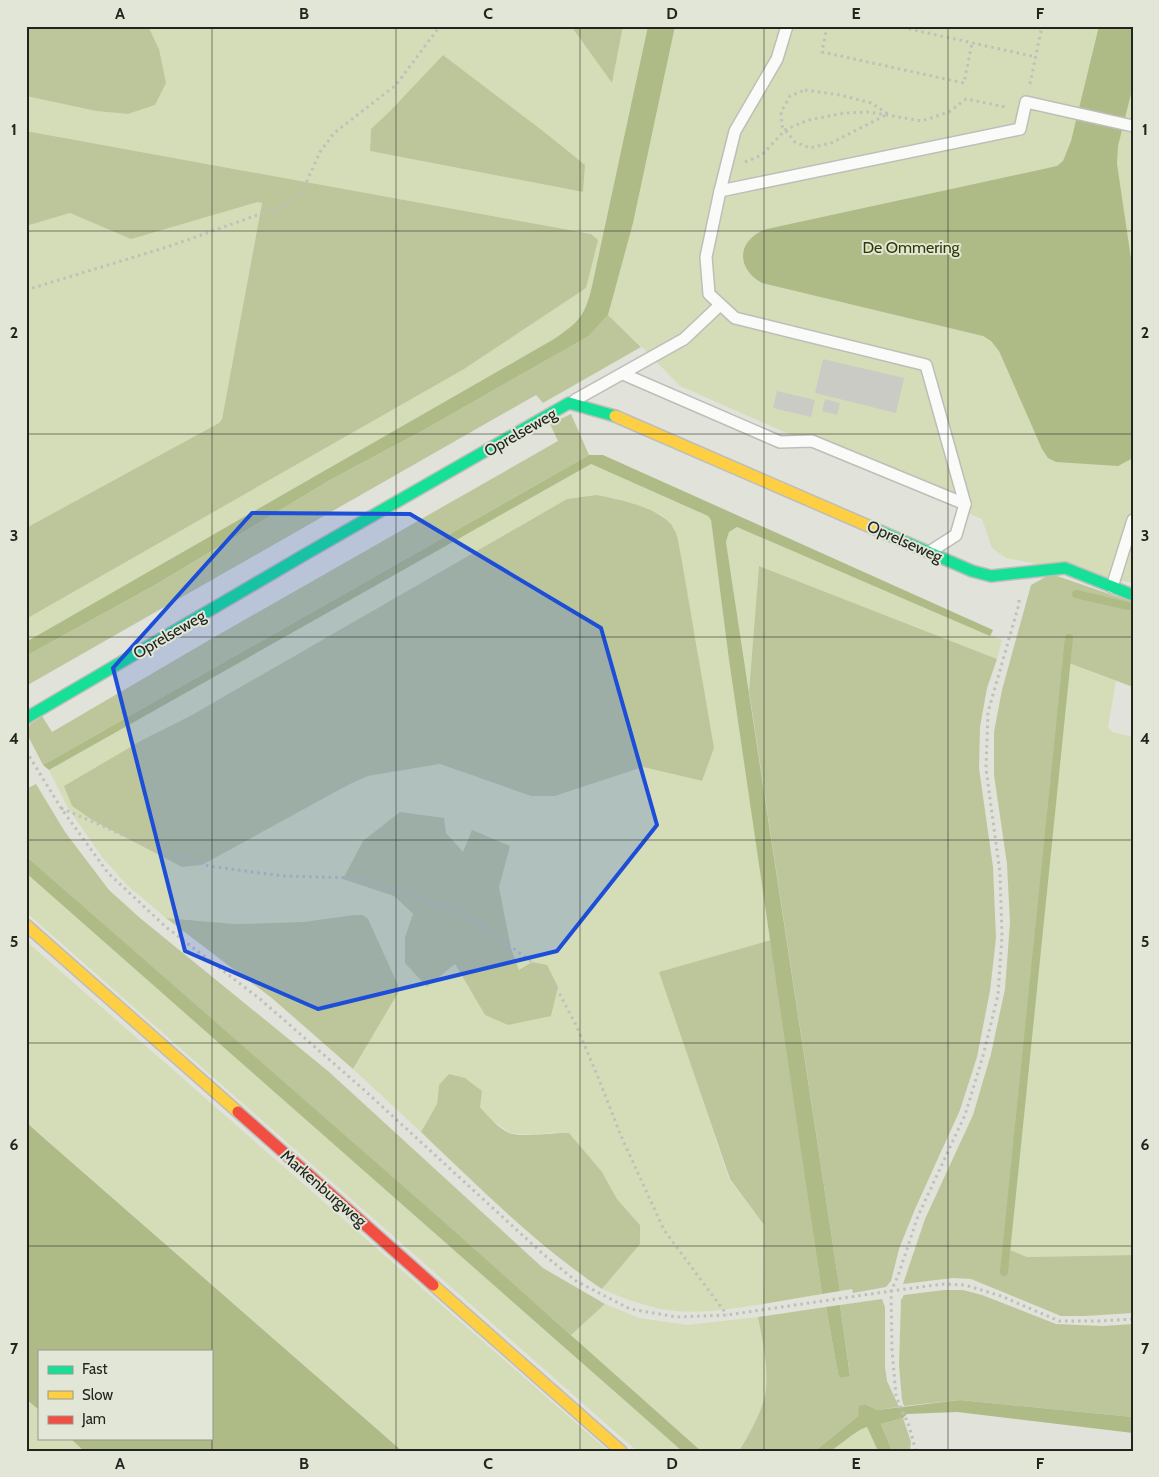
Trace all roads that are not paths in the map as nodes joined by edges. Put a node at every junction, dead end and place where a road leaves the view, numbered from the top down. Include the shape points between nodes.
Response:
1 (787, 26) edge
2 (1129, 125) edge
3 (720, 191) junction
4 (720, 305) junction
5 (623, 374) junction
6 (570, 403) junction
7 (964, 504) junction
8 (1133, 520) edge
9 (930, 552) junction
10 (1112, 587) junction
11 (1133, 596) edge
12 (26, 718) edge
13 (26, 925) edge
14 (621, 1451) edge

1 - 3 lane via 778,59 735,131
2 - 3 lane via 1025,106 1020,129
3 - 4 lane via 706,257 709,294
4 - 5 lane via 684,339
4 - 7 lane via 735,318 926,365
5 - 6 lane
5 - 7 lane via 780,442 812,441
6 - 9 street, Oprelseweg via 607,413
6 - 12 street, Oprelseweg
7 - 9 lane via 956,535
8 - 10 lane
9 - 10 street, Oprelseweg via 991,576 1065,568
10 - 11 street, Oprelseweg
13 - 14 street, Markenburgweg

